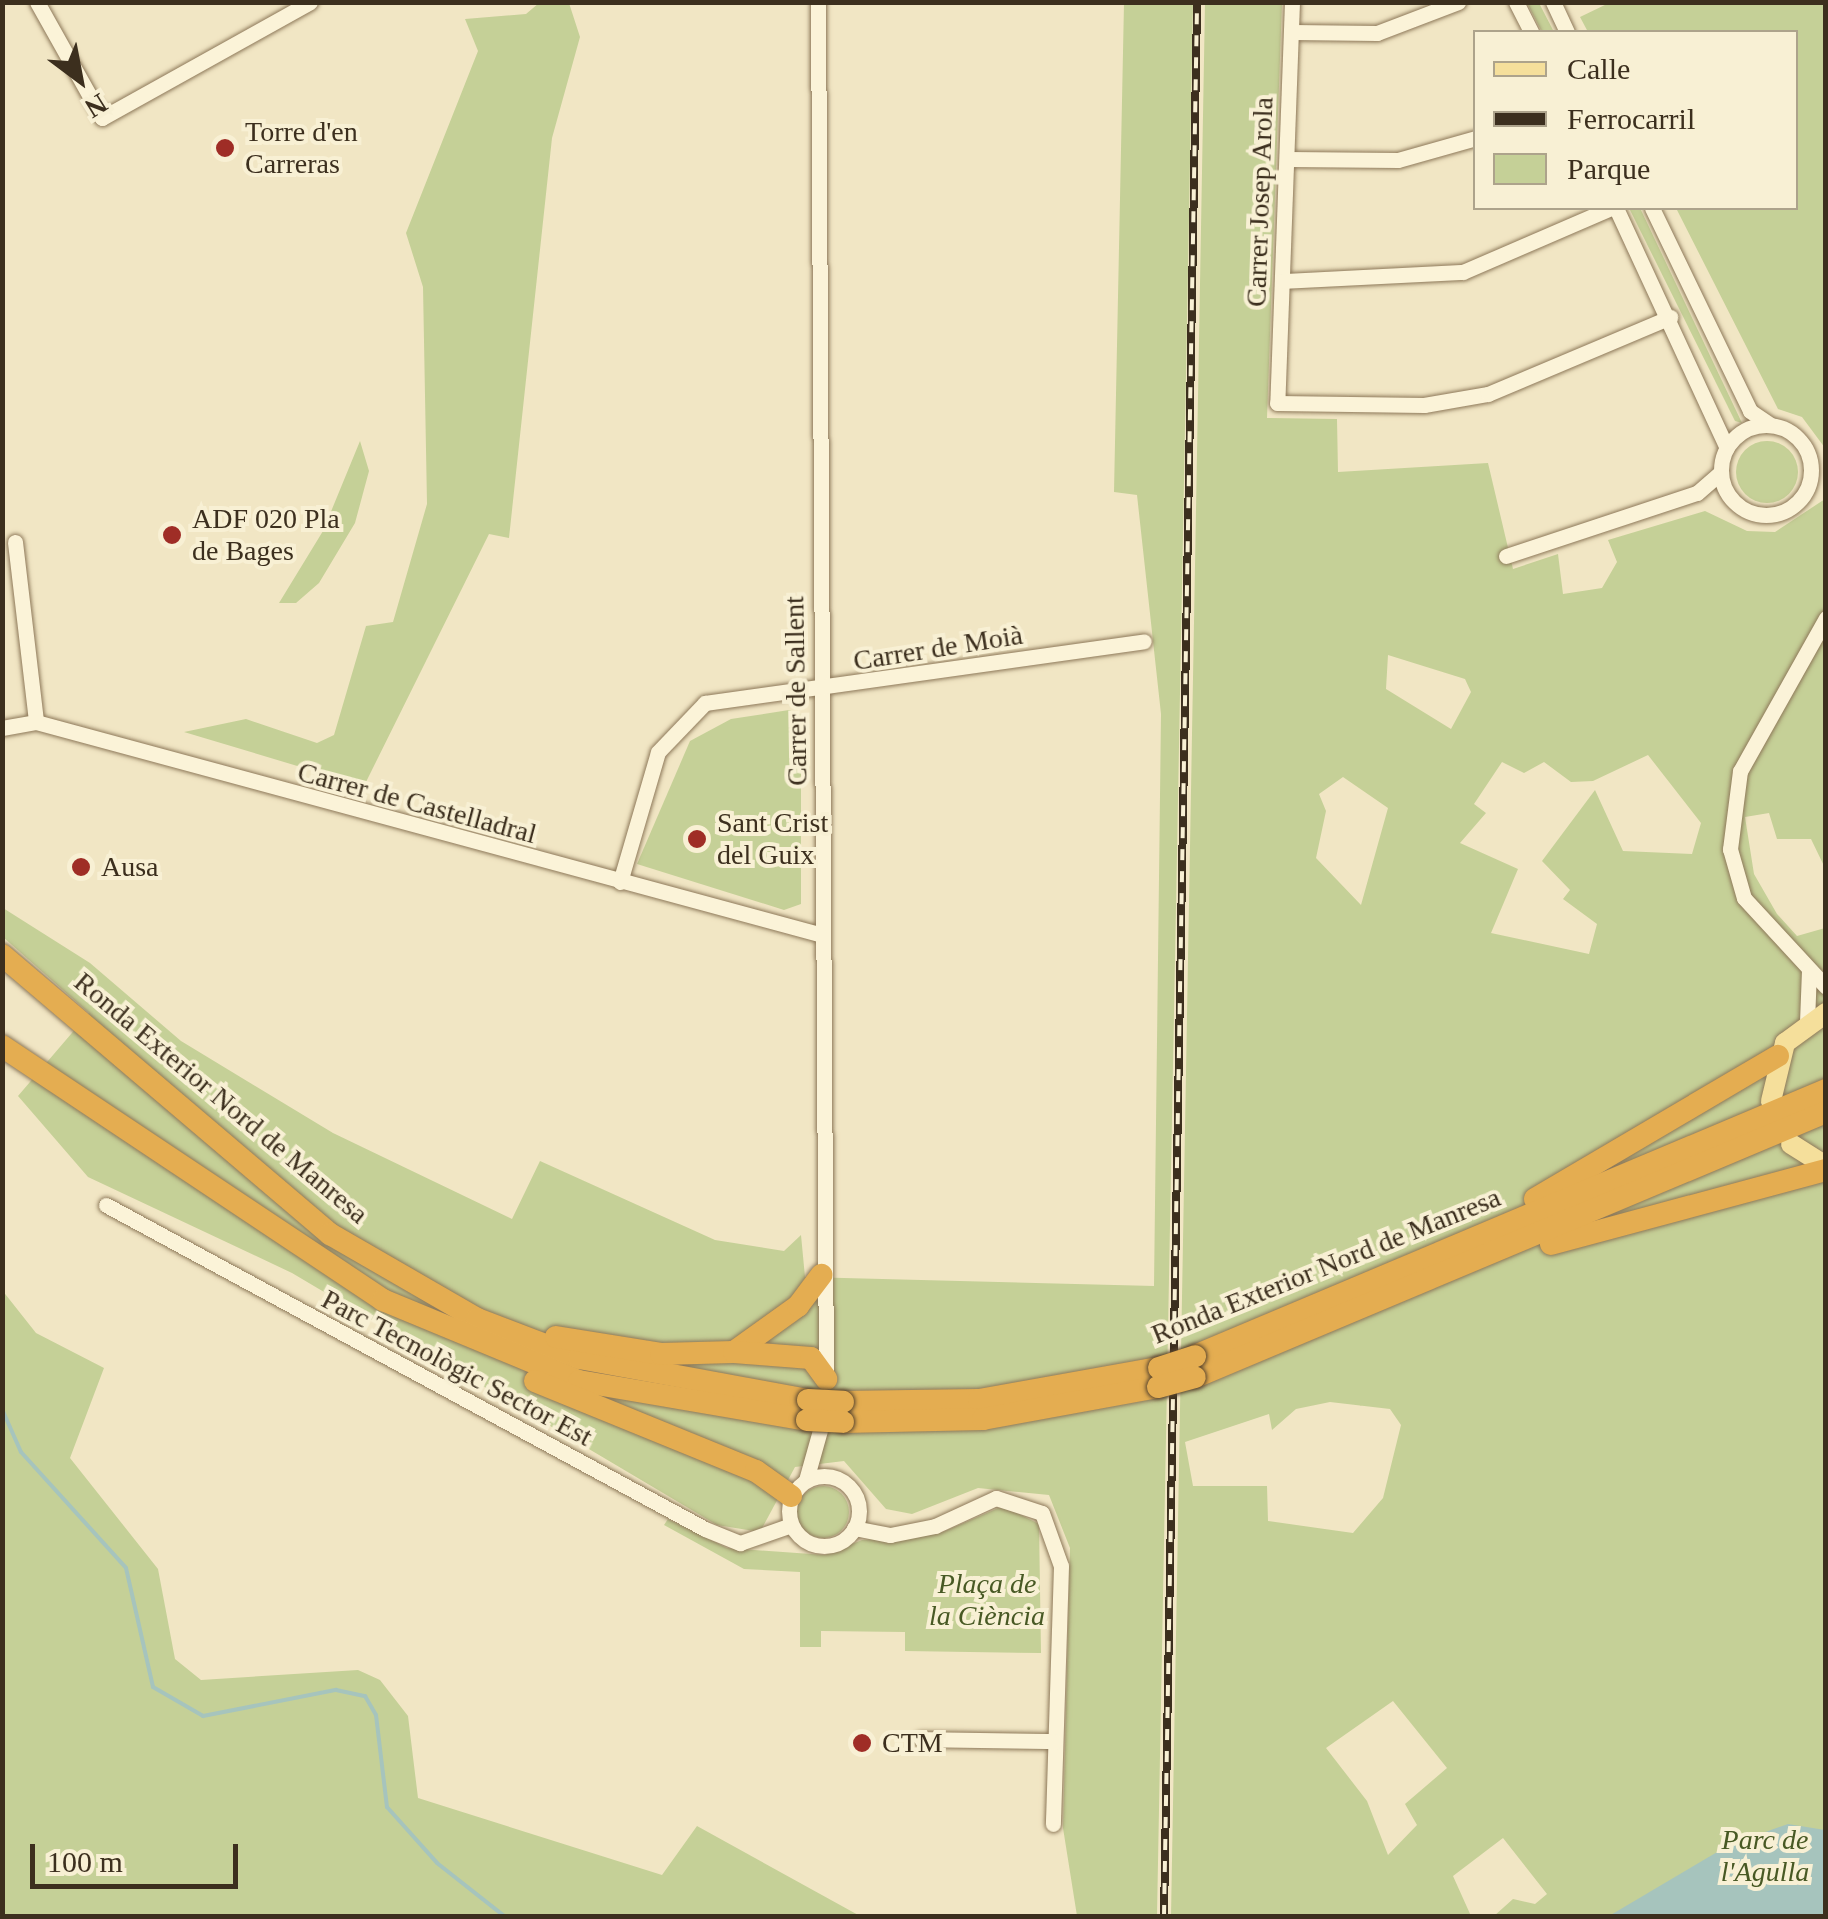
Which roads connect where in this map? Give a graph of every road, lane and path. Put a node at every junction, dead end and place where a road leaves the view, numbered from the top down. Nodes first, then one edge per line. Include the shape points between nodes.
1 (37, 2) edge
2 (310, 2) edge
3 (818, 2) edge
4 (1292, 2) edge
5 (1458, 2) edge
6 (1516, 2) edge
7 (1553, 2) edge
8 (1529, 30) edge
9 (1566, 30) edge
10 (1292, 32) junction
11 (1473, 139) edge
12 (1287, 160) junction
13 (1609, 210) edge
14 (1615, 210) edge
15 (1653, 210) edge
16 (1282, 281) junction
17 (1670, 317) junction
18 (1771, 425) junction
19 (1727, 448) junction
20 (1809, 458) junction
21 (1826, 466) edge
22 (1721, 472) junction
23 (1826, 482) edge
24 (1807, 488) junction
25 (1697, 492) junction
26 (1732, 498) junction
27 (15, 542) dead end
28 (1506, 556) dead end
29 (1826, 618) edge
30 (1144, 642) dead end
31 (822, 690) junction
32 (36, 722) junction
33 (2, 728) edge
34 (620, 882) junction
35 (820, 934) junction
36 (2, 955) edge
37 (1810, 970) junction
38 (1826, 987) edge
39 (1816, 1018) edge
40 (2, 1046) edge
41 (1778, 1056) junction
42 (2, 1060) edge
43 (1826, 1090) edge
44 (1771, 1101) dead end
45 (1826, 1112) edge
46 (123, 1126) junction
47 (1791, 1144) dead end
48 (1826, 1168) edge
49 (106, 1205) dead end
50 (1490, 1259) junction
51 (1426, 1260) junction
52 (821, 1275) junction
53 (383, 1300) junction
54 (477, 1319) junction
55 (734, 1352) junction
56 (1195, 1367) junction
57 (826, 1380) junction
58 (808, 1410) junction
59 (823, 1438) junction
60 (841, 1480) junction
61 (798, 1488) junction
62 (791, 1525) junction
63 (854, 1528) junction
64 (921, 1739) dead end
65 (1055, 1741) junction
66 (1054, 1824) dead end

1 - 2 street via 102,118
3 - 31 street, Carrer de Sallent
4 - 10 street, Carrer Josep Arola
5 - 10 street via 1376,34
6 - 8 street
7 - 9 street
10 - 12 street, Carrer Josep Arola
11 - 12 street via 1398,160
12 - 16 street, Carrer Josep Arola
13 - 16 street via 1464,272
14 - 17 street
15 - 18 street via 1750,411
16 - 17 street, Carrer Josep Arola via 1277,403 1424,405 1488,394
17 - 19 street
18 - 19 street via 1748,428
18 - 20 street via 1795,436
19 - 22 street
20 - 21 street
20 - 24 street
22 - 25 street
22 - 26 street
23 - 24 street
24 - 26 street via 1772,514
25 - 26 street
25 - 28 street
27 - 32 street
29 - 37 street via 1732,800 1730,848 1744,898
30 - 31 street, Carrer de Moià
31 - 34 street, Carrer de Moià via 732,694 686,718 658,752
31 - 35 street, Carrer de Sallent
32 - 33 street, Carrer de Castelladral
32 - 34 street, Carrer de Castelladral
34 - 35 street, Carrer de Castelladral
35 - 52 street, Carrer de Sallent
36 - 54 highway, Ronda Exterior Nord de Manresa via 330,1234
37 - 38 street
37 - 39 street
39 - 41 main road
40 - 46 highway, Ronda Exterior Nord de Manresa
41 - 44 main road
41 - 51 highway
42 - 46 highway
43 - 51 highway, Ronda Exterior Nord de Manresa
45 - 50 highway, Ronda Exterior Nord de Manresa
46 - 53 highway, Ronda Exterior Nord de Manresa
47 - 48 main road
48 - 50 highway
49 - 62 street, Parc Tecnològic Sector Est via 705,1528 740,1542
50 - 56 highway, Ronda Exterior Nord de Manresa
51 - 56 highway, Ronda Exterior Nord de Manresa
52 - 55 highway via 798,1306
52 - 57 street, Carrer de Sallent
53 - 58 highway, Ronda Exterior Nord de Manresa via 579,1381
53 - 61 highway via 440,1342
54 - 55 highway via 660,1354
54 - 58 highway, Ronda Exterior Nord de Manresa via 578,1358
55 - 57 highway via 810,1358
56 - 58 highway, Ronda Exterior Nord de Manresa, bridge via 983,1419
57 - 59 street, Carrer de Sallent
59 - 60 street, Carrer de Sallent
59 - 61 street, Carrer de Sallent
60 - 61 street
60 - 63 street via 858,1504
61 - 62 street
62 - 63 street via 825,1546
63 - 65 street via 890,1535 935,1526 996,1498 1042,1513 1061,1566
64 - 65 street
65 - 66 street

